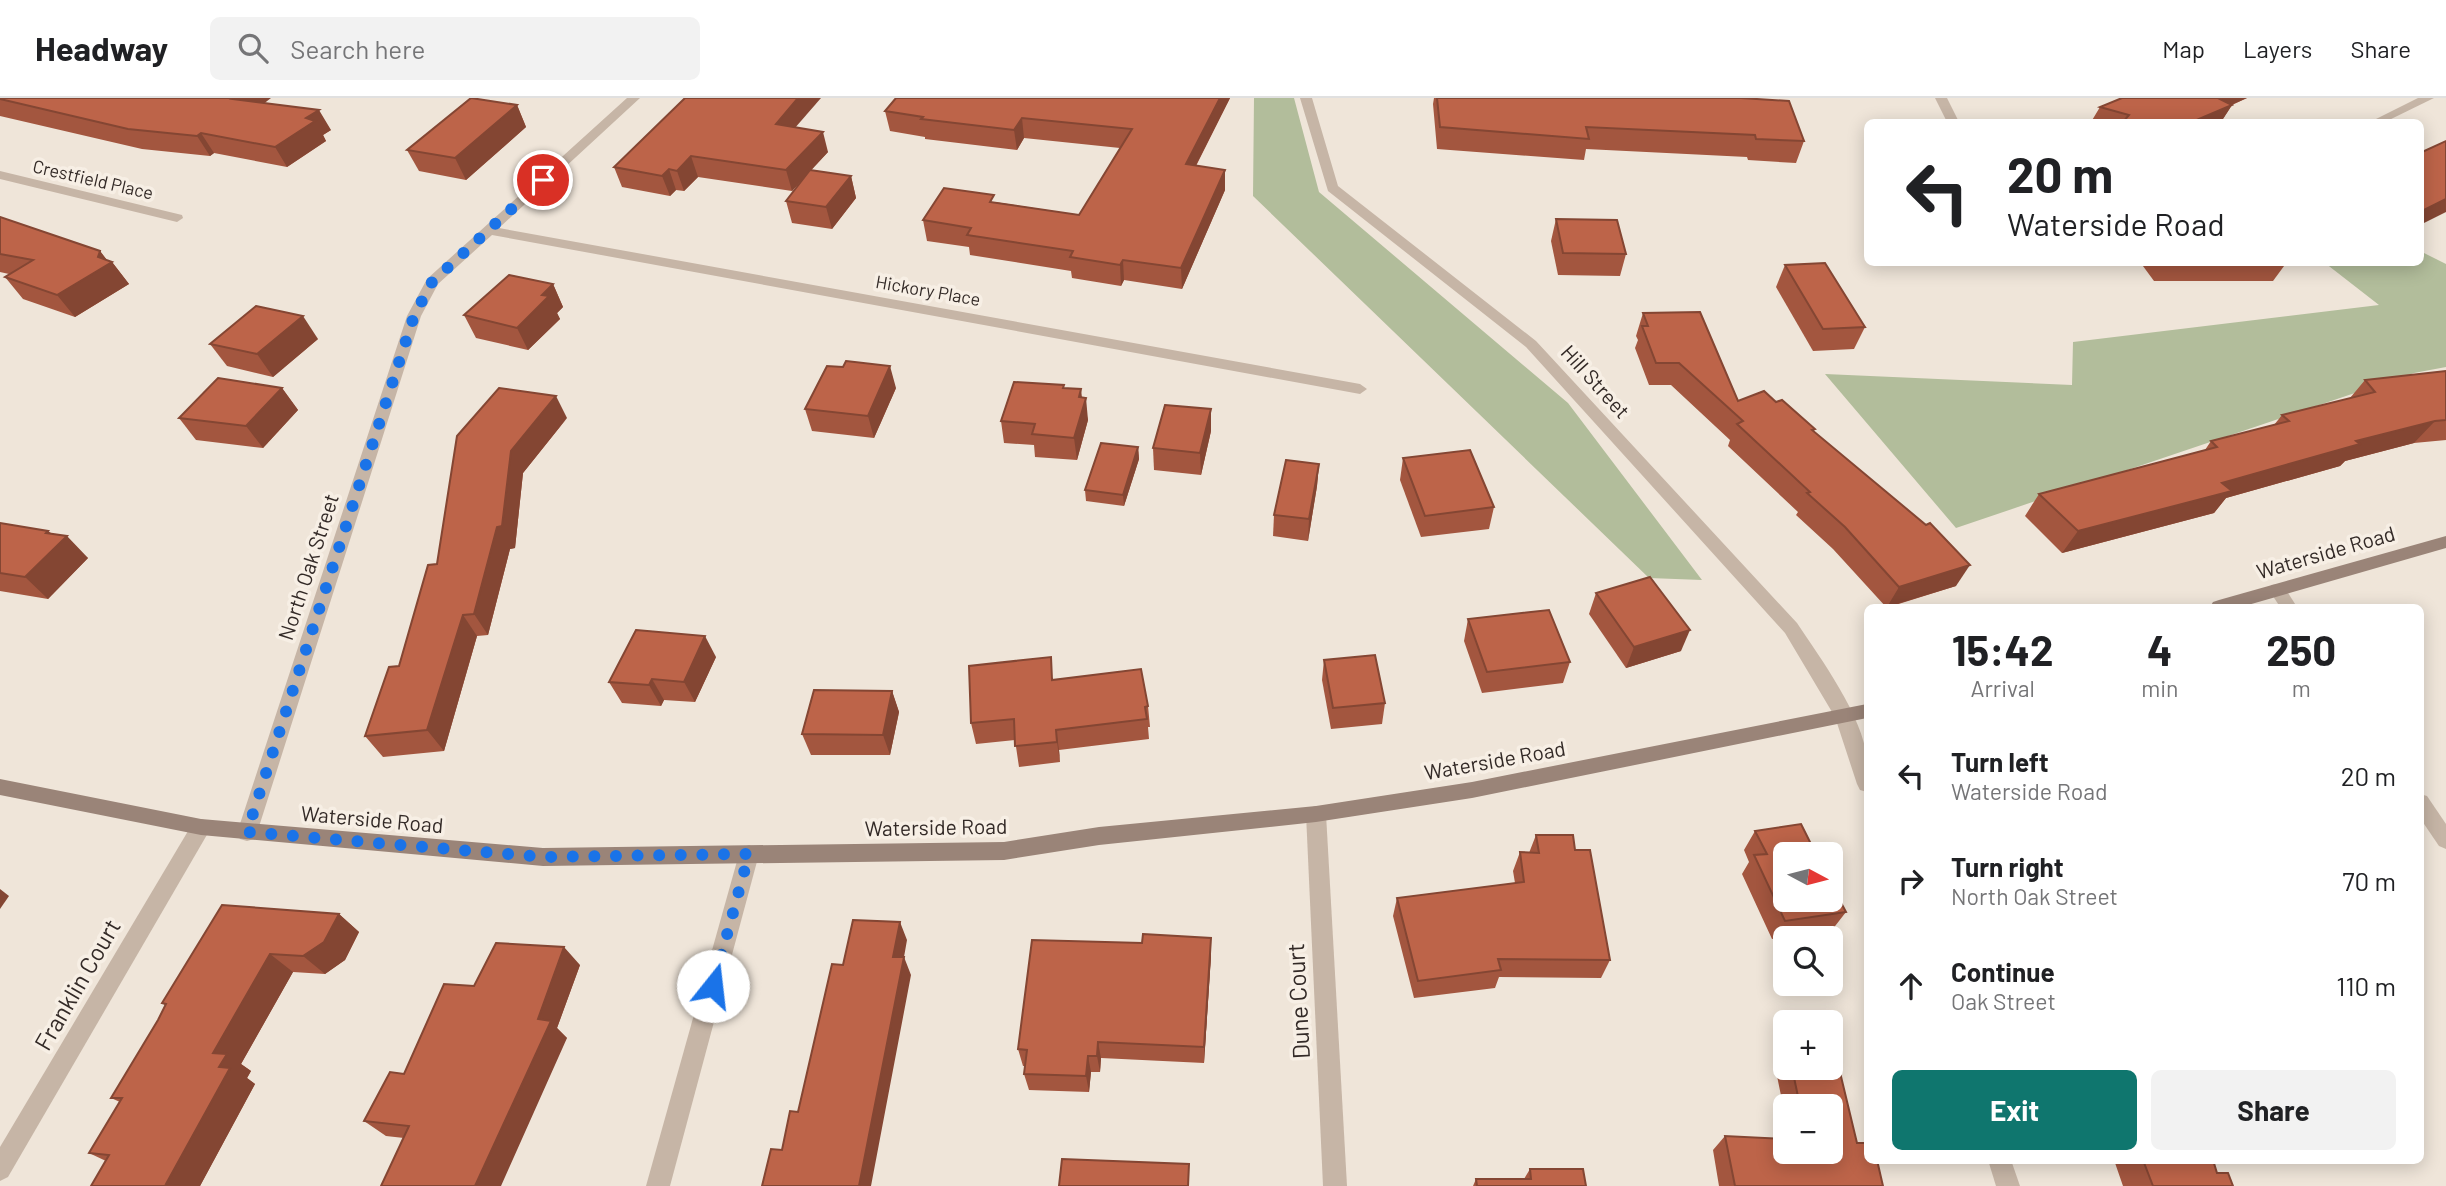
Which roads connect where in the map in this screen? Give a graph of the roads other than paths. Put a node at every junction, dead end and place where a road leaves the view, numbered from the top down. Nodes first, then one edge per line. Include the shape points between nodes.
1 (634, 98) edge
2 (1306, 98) edge
3 (1941, 98) edge
4 (2428, 98) edge
5 (1952, 119) edge
6 (2382, 119) edge
7 (0, 175) edge
8 (177, 218) dead end
9 (488, 230) junction
10 (1360, 389) dead end
11 (2446, 542) edge
12 (2277, 590) junction
13 (2229, 604) edge
14 (2287, 604) edge
15 (1864, 712) edge
16 (1844, 716) junction
17 (1864, 775) edge
18 (0, 787) edge
19 (2424, 808) edge
20 (1316, 814) junction
21 (201, 827) junction
22 (247, 832) junction
23 (2446, 840) edge
24 (749, 854) junction
25 (2000, 1164) edge
26 (0, 1169) edge
27 (657, 1186) edge
28 (1335, 1186) edge
29 (2008, 1186) edge

1 - 9 street, North Oak Street
2 - 16 street, Hill Street via 1332,188 1531,344 1791,628
3 - 5 street
4 - 6 street
7 - 8 street, Crestfield Place
9 - 10 street, Hickory Place
9 - 22 street, North Oak Street via 432,282 414,316
11 - 12 main road, Waterside Road
12 - 13 main road, Waterside Road
12 - 14 street
15 - 16 main road, Waterside Road
16 - 17 street, Hill Street
16 - 20 main road, Waterside Road via 1472,790
18 - 21 main road, Waterside Road
19 - 23 street
20 - 24 main road, Waterside Road via 1099,836 1004,851
20 - 28 street, Dune Court
21 - 22 main road, Waterside Road
21 - 26 street, Franklin Court
22 - 24 main road, Waterside Road via 543,857
24 - 27 street
25 - 29 street

